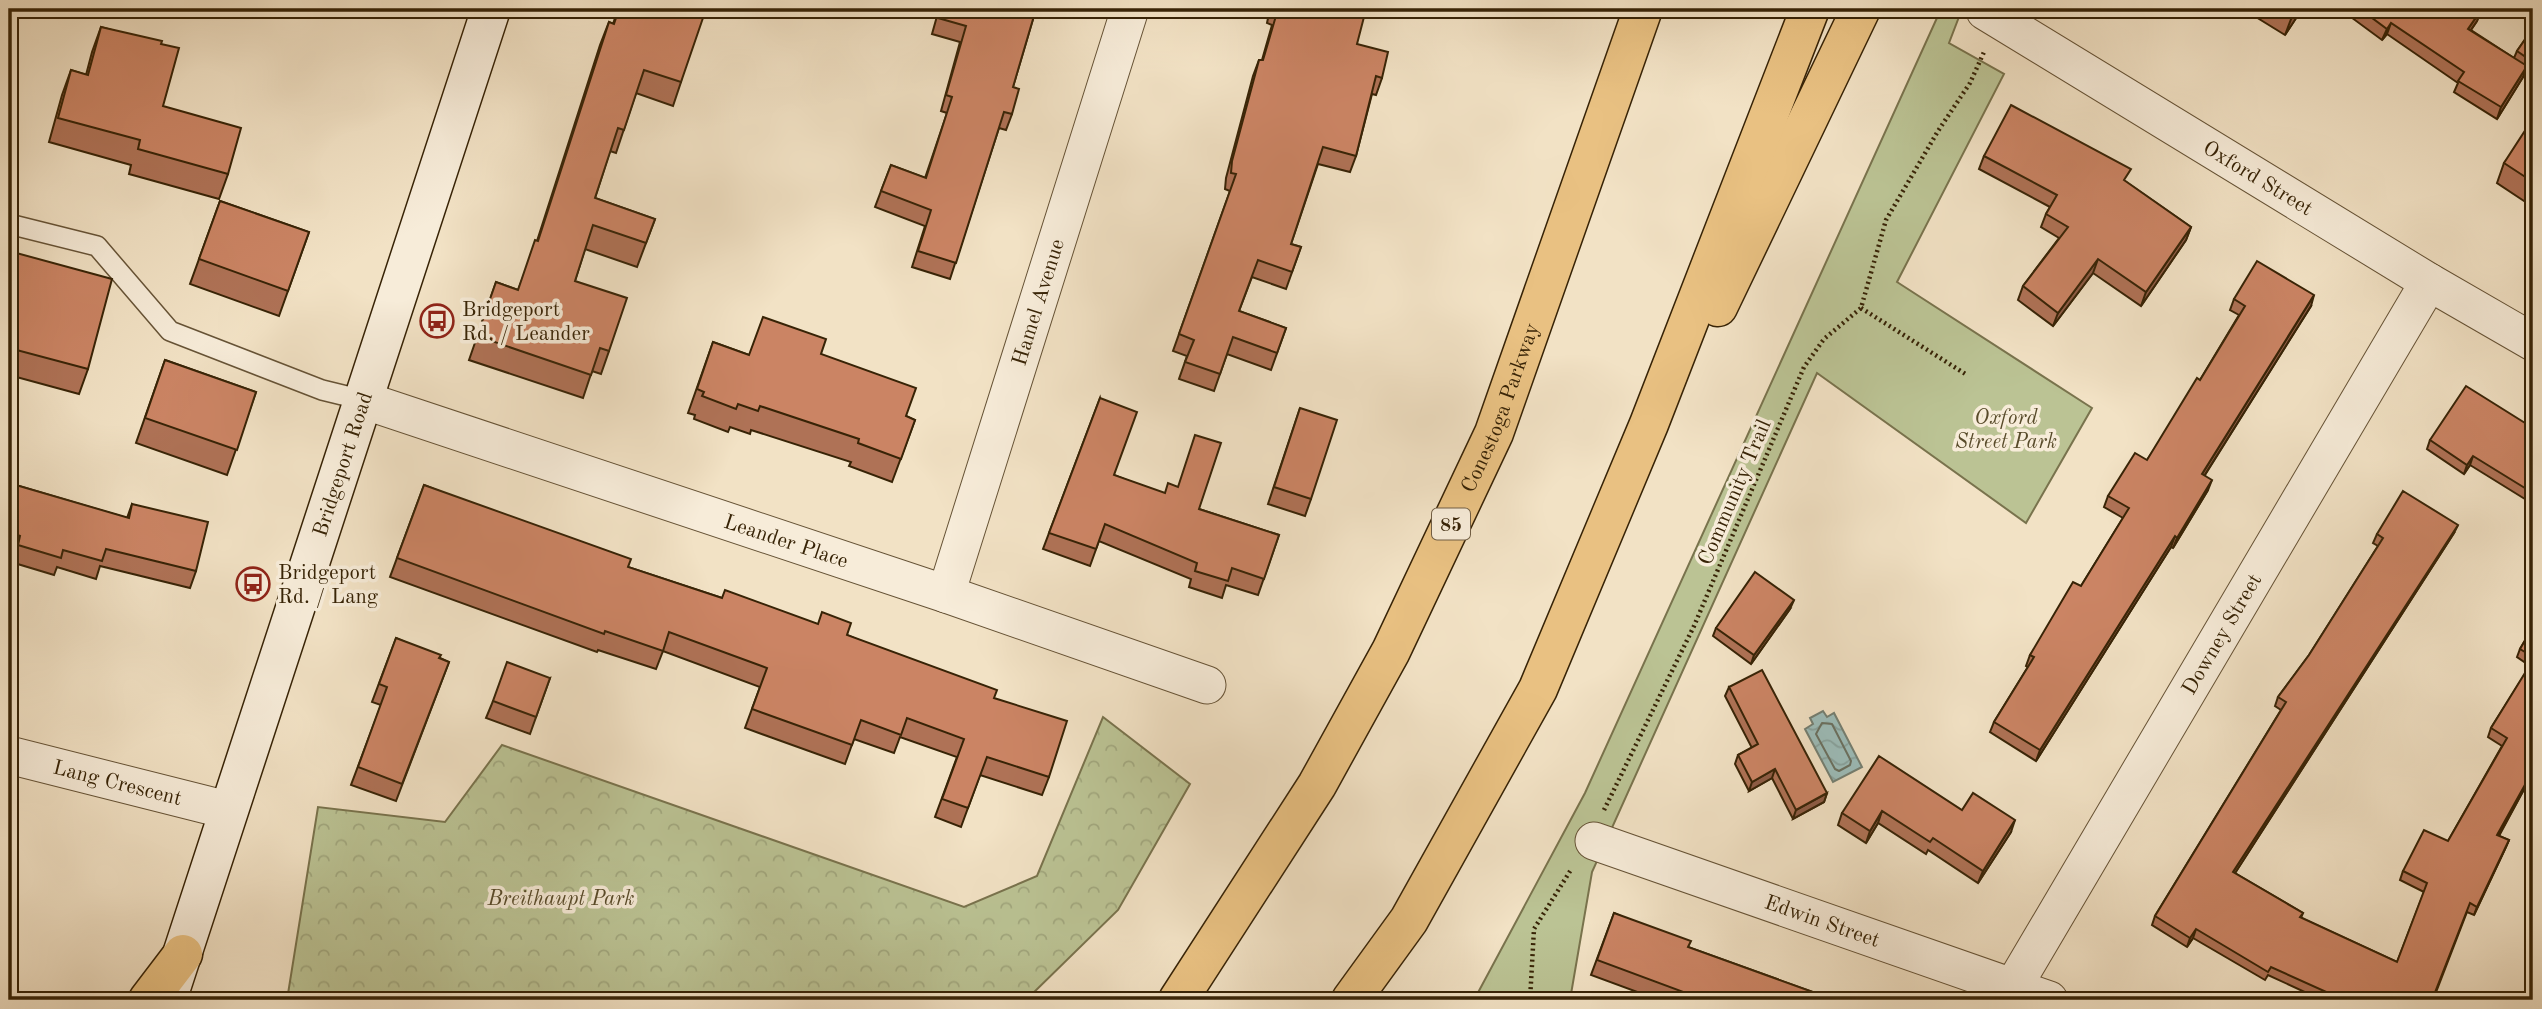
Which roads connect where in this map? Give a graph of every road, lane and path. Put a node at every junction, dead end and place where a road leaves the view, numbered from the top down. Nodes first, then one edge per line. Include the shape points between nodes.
1 (491, 9) edge
2 (1130, 9) edge
3 (1643, 9) edge
4 (1810, 9) edge
5 (1861, 9) edge
6 (1985, 11) joint
7 (9, 224) edge
8 (2429, 282) junction
9 (1861, 308) junction
10 (2533, 342) edge
11 (1968, 375) dead end
12 (363, 400) junction
13 (1649, 424) junction
14 (946, 594) junction
15 (1208, 685) dead end
16 (9, 755) edge
17 (227, 810) junction
18 (1594, 841) junction
19 (183, 954) junction
20 (2012, 987) junction
21 (148, 1000) edge
22 (167, 1000) edge
23 (1178, 1000) edge
24 (1351, 1000) edge
25 (1530, 1000) edge
26 (2049, 1000) edge

1 - 12 main road, Bridgeport Road
2 - 14 street, Hamel Avenue
3 - 23 highway, Conestoga Parkway / 85 via 1494,433 1391,651 1317,785
4 - 13 highway
5 - 13 highway via 1730,286
6 - 8 street, Oxford Street
6 - 9 path via 1984,51 1970,83 1886,220
7 - 12 lane via 97,246 170,331 322,390
8 - 10 street, Oxford Street
8 - 20 street, Downey Street
9 - 11 path
9 - 18 path, Community Trail via 1824,340 1804,366 1694,626 1609,795
12 - 14 street, Leander Place
12 - 17 main road, Bridgeport Road
13 - 24 highway via 1538,690 1409,920
14 - 15 street, Leander Place
16 - 17 street, Lang Crescent
17 - 19 main road, Bridgeport Road
18 - 20 street, Edwin Street
18 - 25 path, Community Trail via 1563,878 1534,929
19 - 21 highway
19 - 22 main road, Bridgeport Road
20 - 26 street, Edwin Street

